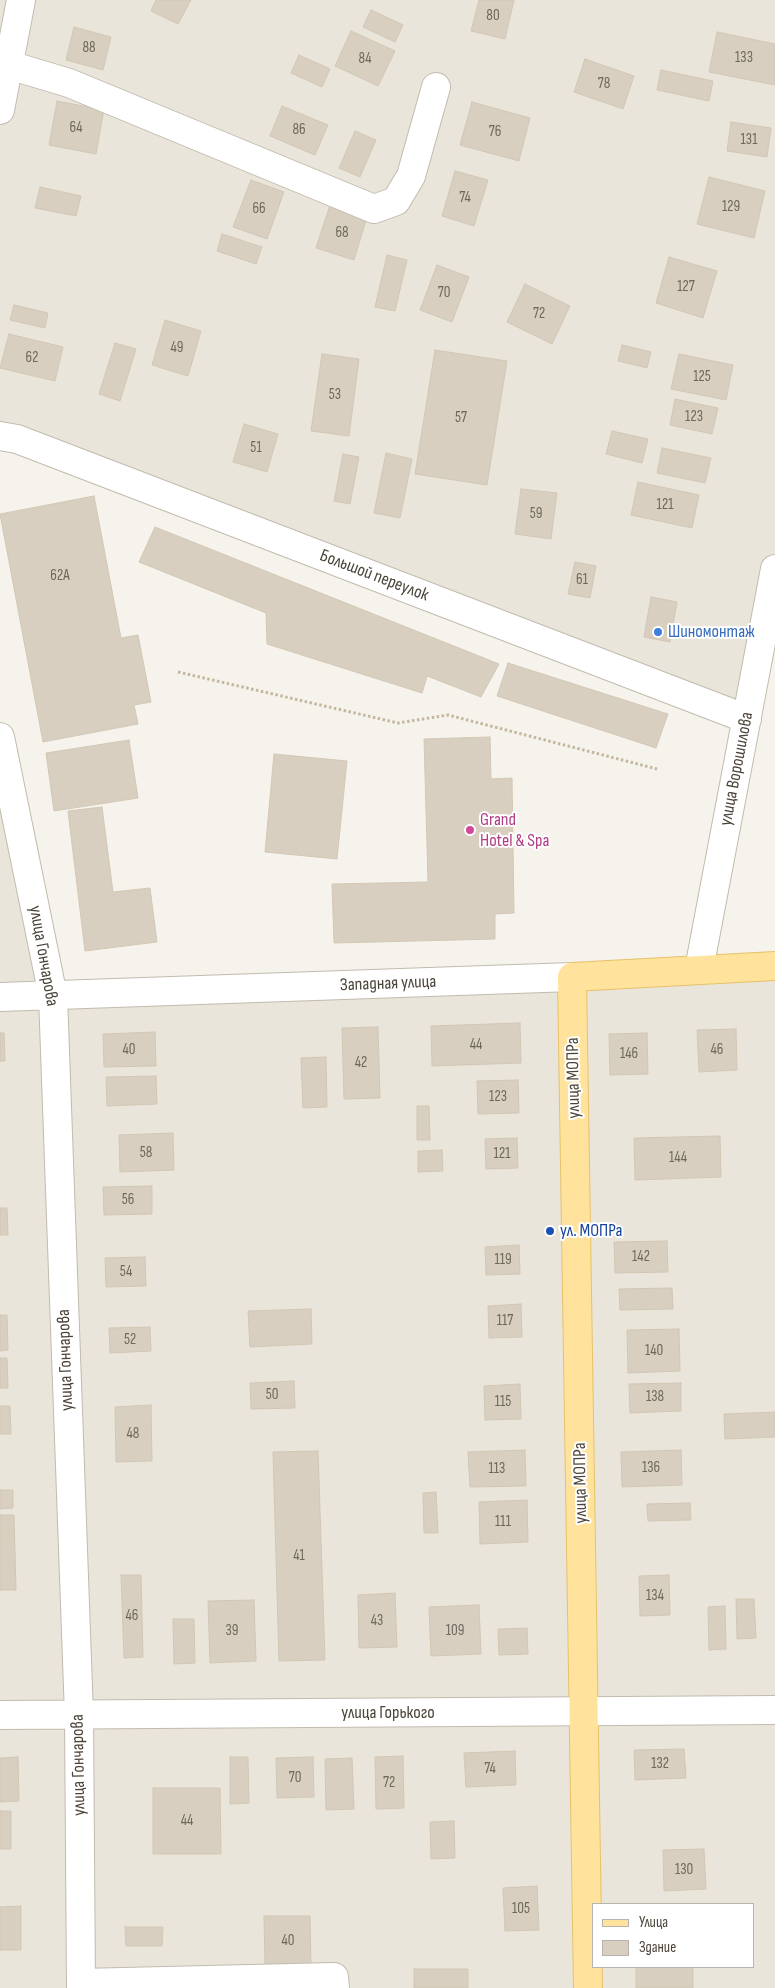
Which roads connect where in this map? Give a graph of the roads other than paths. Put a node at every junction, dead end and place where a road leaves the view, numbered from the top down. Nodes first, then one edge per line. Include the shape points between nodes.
1 (20, 0) edge
2 (9, 65) junction
3 (436, 87) dead end
4 (0, 110) edge
5 (0, 436) edge
6 (775, 569) edge
7 (747, 719) junction
8 (0, 737) edge
9 (775, 966) edge
10 (699, 969) junction
11 (572, 977) junction
12 (53, 996) junction
13 (0, 997) edge
14 (775, 1710) edge
15 (585, 1712) junction
16 (0, 1715) edge
17 (79, 1715) junction
18 (81, 1986) edge
19 (335, 1988) edge
20 (588, 1988) edge

1 - 2 street
2 - 3 street via 70,83 374,209 396,201 411,176
2 - 4 street
5 - 7 street, Большой переулок via 17,439
6 - 7 street, улица Ворошилова
7 - 10 street, улица Ворошилова
8 - 12 street, улица Гончарова
9 - 10 main road, Западная улица
10 - 11 main road, Западная улица
11 - 12 street, Западная улица
11 - 15 main road, улица МОПРа
12 - 13 street, Западная улица
12 - 17 street, улица Гончарова
14 - 15 street, улица Горького
15 - 17 street, улица Горького
15 - 20 main road, улица МОПРа
16 - 17 street, улица Горького
17 - 18 street, улица Гончарова
18 - 19 street via 334,1977

